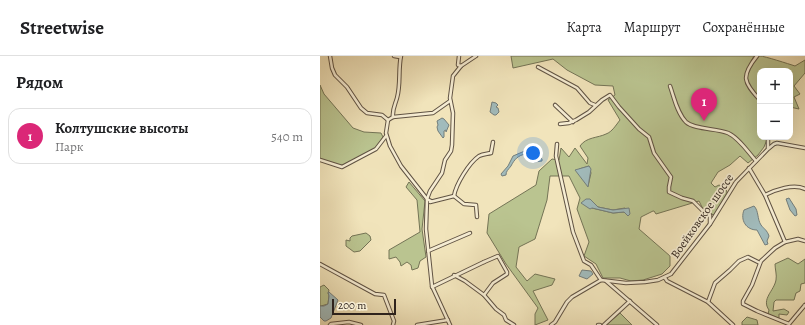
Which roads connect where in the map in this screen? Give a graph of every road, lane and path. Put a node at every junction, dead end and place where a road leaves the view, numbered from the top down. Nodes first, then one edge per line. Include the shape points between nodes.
1 (330, 56) edge
2 (394, 56) edge
3 (459, 56) edge
4 (476, 56) edge
5 (757, 56) edge
6 (400, 57) edge
7 (461, 66) junction
8 (538, 67) dead end
9 (670, 86) dead end
10 (757, 97) edge
11 (450, 101) junction
12 (596, 104) junction
13 (555, 105) dead end
14 (393, 117) junction
15 (388, 120) junction
16 (573, 122) junction
17 (560, 124) dead end
18 (387, 136) junction
19 (768, 140) edge
20 (493, 142) dead end
21 (557, 144) dead end
22 (805, 148) edge
23 (768, 149) junction
24 (320, 160) edge
25 (756, 161) junction
26 (749, 168) junction
27 (805, 189) edge
28 (765, 195) junction
29 (454, 196) junction
30 (427, 199) junction
31 (430, 202) junction
32 (427, 205) junction
33 (477, 217) dead end
34 (710, 224) junction
35 (470, 233) dead end
36 (805, 241) edge
37 (785, 242) junction
38 (428, 252) junction
39 (760, 263) junction
40 (320, 264) edge
41 (454, 275) junction
42 (664, 278) junction
43 (601, 280) junction
44 (606, 280) junction
45 (432, 287) junction
46 (484, 295) junction
47 (630, 301) junction
48 (708, 302) junction
49 (805, 305) edge
50 (448, 320) junction
51 (330, 325) edge
52 (361, 325) edge
53 (393, 325) edge
54 (416, 325) edge
55 (450, 325) edge
56 (514, 325) edge
57 (551, 325) edge
58 (604, 325) edge
59 (657, 325) edge
60 (733, 325) edge
61 (789, 325) edge

1 - 15 street via 332,68 361,108 367,113 382,115
2 - 6 street
3 - 7 street via 458,65
4 - 7 street
5 - 10 street via 746,72 748,87
6 - 14 street via 399,92
7 - 11 street via 453,76
8 - 12 street via 577,88 590,104
9 - 25 street via 687,123 728,133
11 - 14 street via 433,113
11 - 30 street via 453,113 451,151
12 - 16 street
12 - 34 street via 610,95 649,137 656,157 672,177 669,192 697,204 710,215
13 - 16 street
14 - 15 street
15 - 18 street
16 - 17 street
18 - 24 street via 376,149 342,167
18 - 30 street via 401,166
19 - 23 street
20 - 29 street via 491,153 477,158 461,176
21 - 43 street via 556,156 573,232 584,261 591,265
22 - 23 street via 774,144
23 - 25 street, Воейковское шоссе
25 - 26 street, Воейковское шоссе
26 - 28 street
26 - 34 street, Воейковское шоссе via 736,182
27 - 28 street via 781,189
28 - 37 street
29 - 31 street
29 - 33 street via 464,204 476,205
30 - 31 street
30 - 32 street
31 - 32 street
32 - 38 street
34 - 42 street, Воейковское шоссе via 671,274
35 - 38 street
36 - 37 street via 798,239
37 - 39 street
38 - 45 street
39 - 48 street via 748,257 739,261 715,283
39 - 61 street via 743,304
40 - 53 street via 375,294 384,295 394,321
41 - 45 street
41 - 46 street
41 - 46 street via 498,256 507,274 493,283
42 - 44 street via 636,283
42 - 48 street
43 - 44 street
43 - 57 street via 572,297
44 - 47 street
45 - 50 street
46 - 56 street via 506,320
47 - 58 street
47 - 59 street
48 - 60 street
49 - 61 street
50 - 54 street
50 - 55 street
51 - 52 street via 350,322

